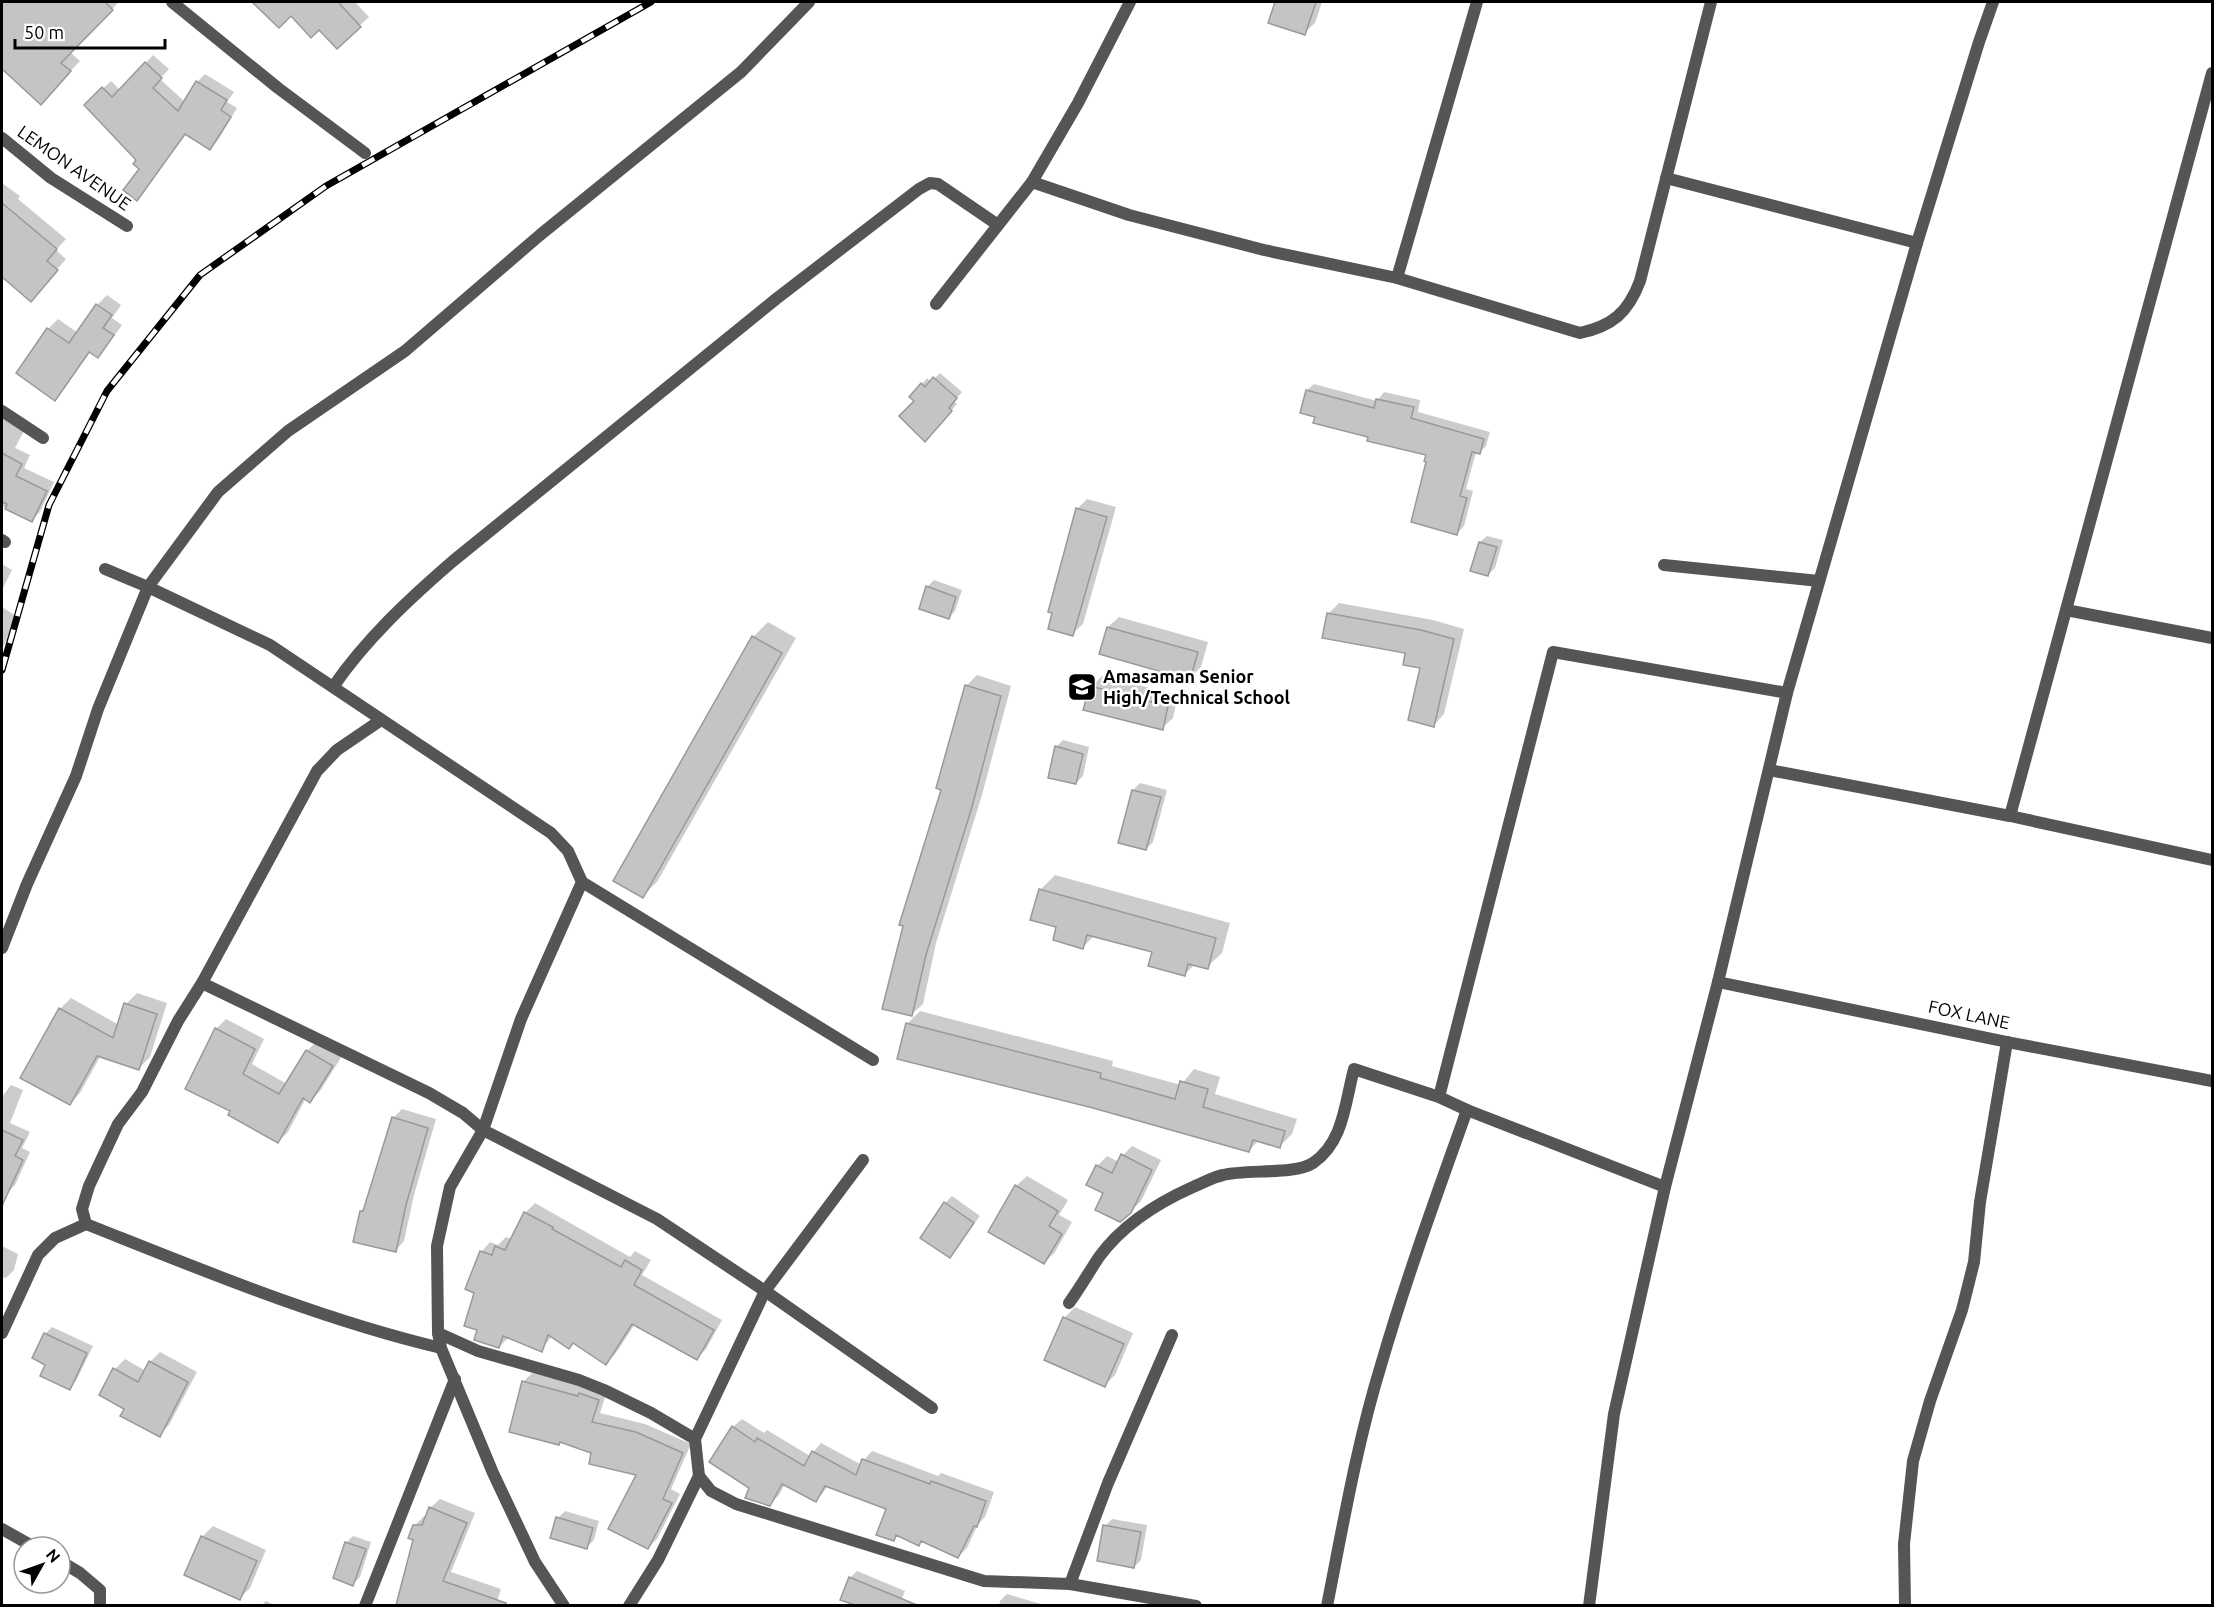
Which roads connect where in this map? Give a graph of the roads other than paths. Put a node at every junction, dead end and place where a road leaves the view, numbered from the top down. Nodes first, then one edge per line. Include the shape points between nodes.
1 (172, 2) edge
2 (809, 2) edge
3 (1131, 2) edge
4 (1477, 2) edge
5 (1711, 2) edge
6 (1993, 2) edge
7 (2212, 73) edge
8 (2, 138) edge
9 (365, 153) dead end
10 (1666, 178) junction
11 (1032, 182) junction
12 (998, 225) junction
13 (127, 226) dead end
14 (1917, 243) junction
15 (1397, 278) junction
16 (936, 304) dead end
17 (2, 411) edge
18 (43, 438) dead end
19 (1664, 565) dead end
20 (105, 569) dead end
21 (1819, 581) junction
22 (148, 587) junction
23 (2066, 610) junction
24 (2212, 638) edge
25 (333, 687) junction
26 (1787, 693) junction
27 (381, 720) junction
28 (1769, 770) junction
29 (2010, 816) junction
30 (2212, 860) edge
31 (582, 882) junction
32 (2, 948) edge
33 (1718, 982) junction
34 (202, 983) junction
35 (2007, 1042) junction
36 (873, 1060) dead end
37 (2212, 1081) edge
38 (1439, 1097) junction
39 (1467, 1110) junction
40 (483, 1130) junction
41 (863, 1160) dead end
42 (1665, 1187) junction
43 (86, 1224) junction
44 (765, 1291) junction
45 (1069, 1303) dead end
46 (2, 1333) edge
47 (438, 1334) junction
48 (1172, 1335) dead end
49 (441, 1348) junction
50 (455, 1379) junction
51 (932, 1408) dead end
52 (696, 1438) junction
53 (699, 1476) junction
54 (72, 1569) edge
55 (1070, 1584) junction
56 (100, 1605) edge
57 (364, 1605) edge
58 (564, 1605) edge
59 (629, 1605) edge
60 (1196, 1605) edge
61 (1327, 1605) edge
62 (1589, 1605) edge
63 (1905, 1605) edge

1 - 9 street
2 - 22 street via 741,72 540,234 405,351 288,431 218,492
3 - 11 street
4 - 15 street
5 - 10 street
6 - 14 street
7 - 23 street
8 - 13 street, LEMON AVENUE via 51,178
10 - 14 street
10 - 15 street via 1634,297 1611,322 1596,329 1580,333
11 - 12 street
11 - 15 street via 1129,215 1264,250
12 - 16 street
12 - 25 street via 938,184 930,183 919,189 776,299 445,567 353,658
14 - 21 street
17 - 18 street
19 - 21 street
20 - 22 street
21 - 26 street
22 - 25 street via 270,645
22 - 32 street via 76,776
23 - 24 street
23 - 29 street
25 - 27 street
26 - 28 street
26 - 38 street via 1553,652
27 - 31 street via 551,833 568,851
27 - 34 street via 337,750 316,771
28 - 29 street
28 - 33 street
29 - 30 street
31 - 36 street
31 - 40 street via 521,1019
33 - 35 street, FOX LANE
33 - 42 street
34 - 40 street via 429,1093
34 - 43 street via 142,1092 118,1124 85,1197 82,1209
35 - 37 street, FOX LANE
35 - 63 street via 1974,1262 1913,1461 1904,1544
38 - 39 street
38 - 45 street via 1354,1069 1336,1136 1312,1164 1223,1175 1165,1199 1129,1225 1101,1255
39 - 42 street
39 - 61 street via 1380,1367 1349,1492
40 - 44 street via 657,1220
40 - 47 street via 450,1187 437,1246
41 - 44 street
42 - 62 street via 1614,1414
43 - 46 street via 55,1238 38,1255
43 - 49 street via 244,1287 405,1340
44 - 51 street
44 - 52 street
47 - 49 street
47 - 52 street via 478,1351 596,1387
48 - 55 street via 1108,1483
49 - 50 street
50 - 57 street
50 - 58 street via 535,1562
52 - 53 street
53 - 55 street via 711,1491 736,1504 984,1581
53 - 59 street via 658,1560
54 - 56 street via 100,1590
55 - 60 street

